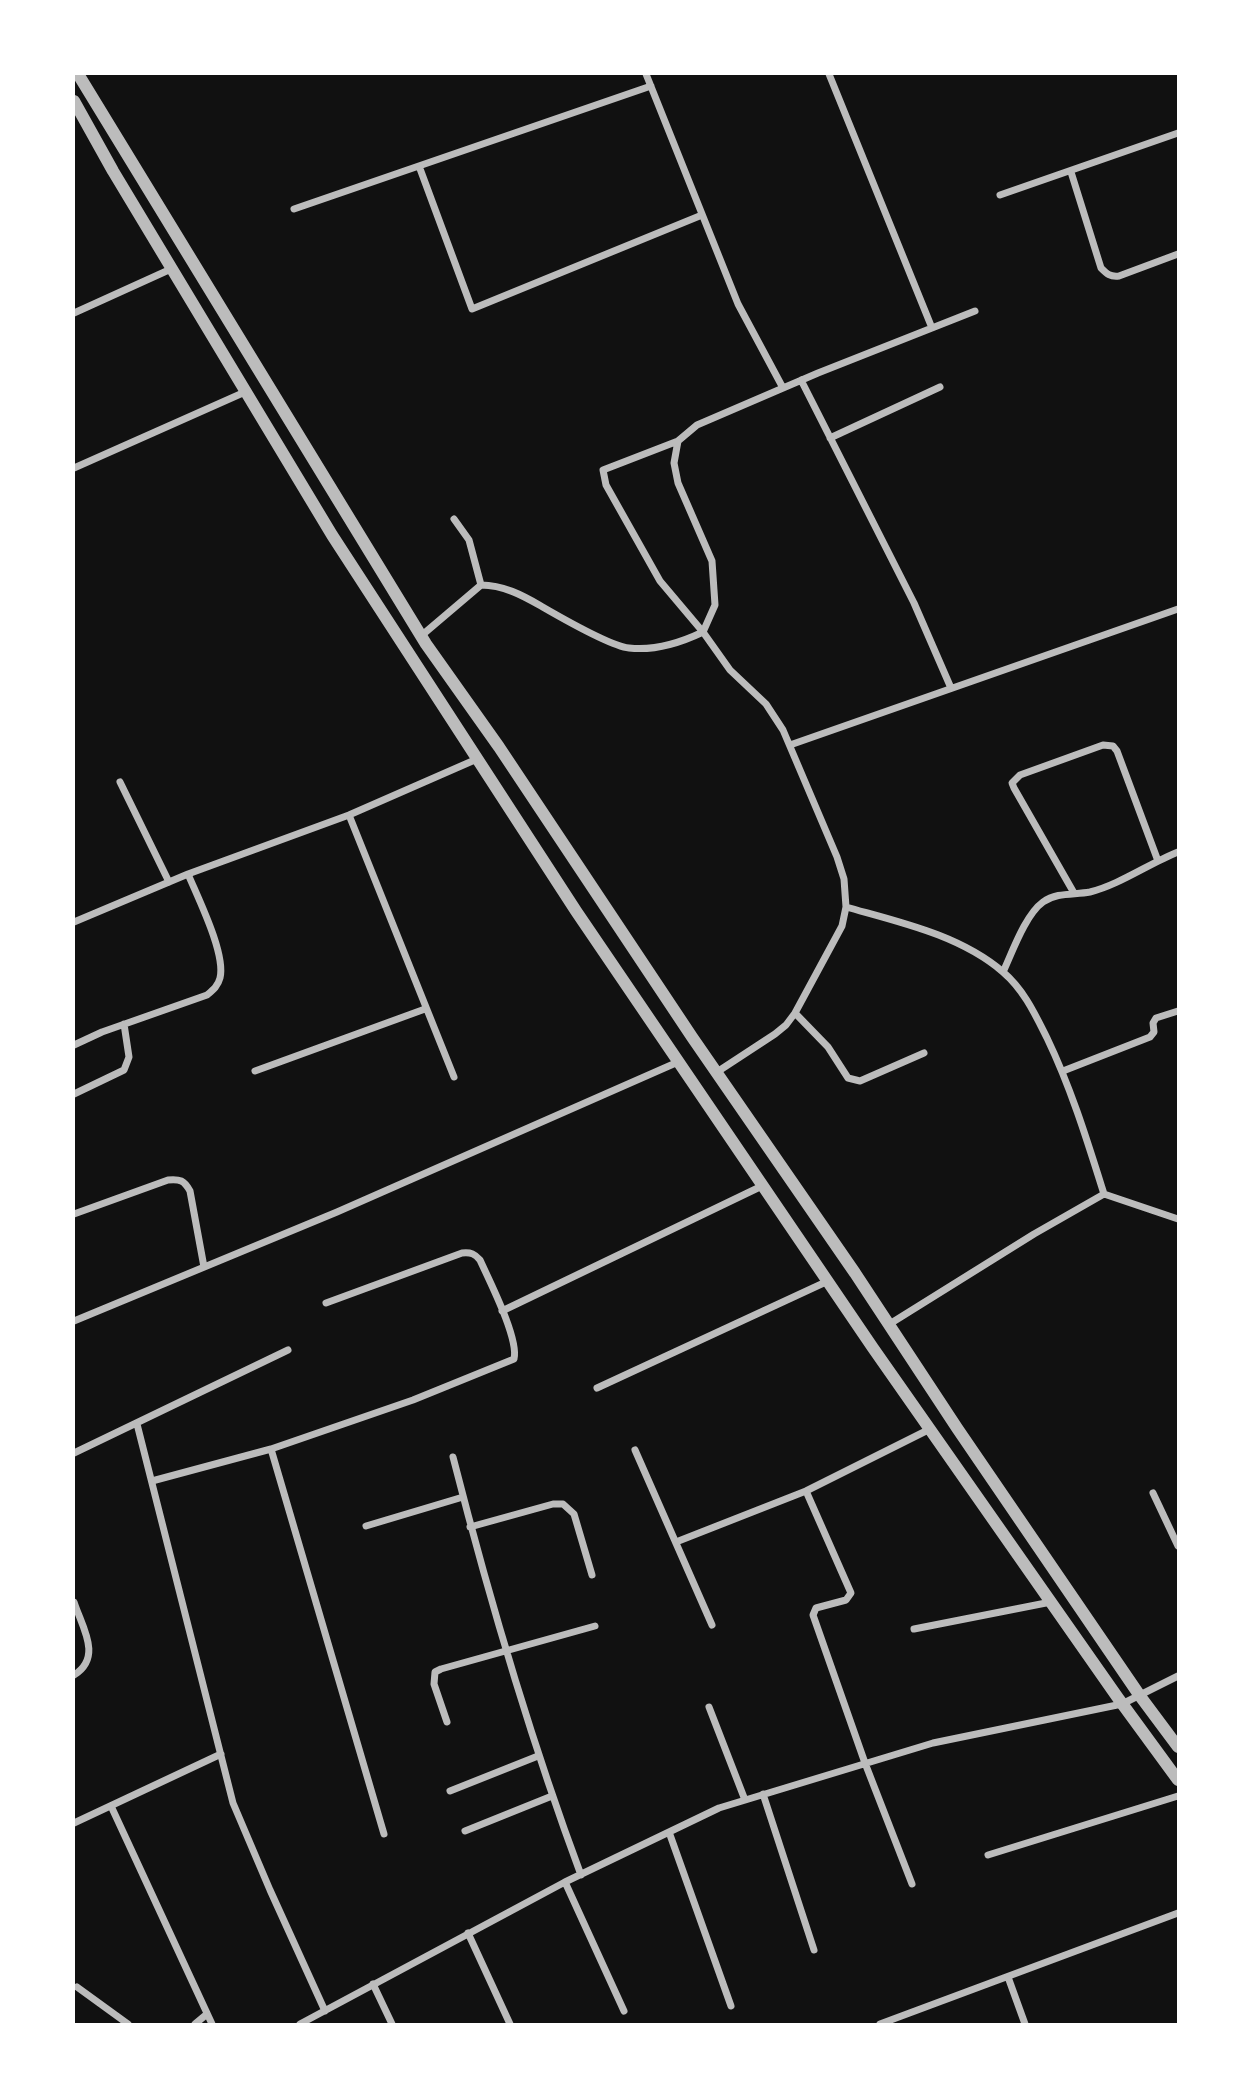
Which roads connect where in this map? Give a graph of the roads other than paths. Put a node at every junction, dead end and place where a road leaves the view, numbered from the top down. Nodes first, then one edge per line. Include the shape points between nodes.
1 (78, 74) edge
2 (646, 74) edge
3 (829, 74) edge
4 (651, 86) junction
5 (74, 101) edge
6 (1178, 134) edge
7 (419, 166) junction
8 (1071, 172) junction
9 (1000, 195) dead end
10 (294, 209) dead end
11 (702, 215) junction
12 (1178, 254) edge
13 (171, 269) junction
14 (975, 311) dead end
15 (74, 313) edge
16 (932, 328) junction
17 (801, 380) junction
18 (940, 387) dead end
19 (783, 388) junction
20 (245, 392) junction
21 (830, 438) junction
22 (678, 441) junction
23 (74, 468) edge
24 (454, 519) dead end
25 (481, 585) junction
26 (1178, 609) edge
27 (703, 632) junction
28 (421, 636) junction
29 (951, 688) junction
30 (790, 745) junction
31 (477, 759) junction
32 (120, 782) dead end
33 (349, 815) junction
34 (1178, 852) edge
35 (1158, 861) junction
36 (188, 874) junction
37 (169, 882) junction
38 (1074, 894) junction
39 (846, 907) junction
40 (74, 922) edge
41 (1003, 972) junction
42 (425, 1009) junction
43 (1178, 1011) edge
44 (795, 1013) junction
45 (124, 1024) junction
46 (74, 1045) edge
47 (924, 1053) dead end
48 (678, 1062) junction
49 (255, 1071) dead end
50 (1063, 1071) junction
51 (717, 1072) junction
52 (454, 1077) dead end
53 (74, 1094) edge
54 (762, 1186) junction
55 (1104, 1194) junction
56 (74, 1214) edge
57 (1178, 1219) edge
58 (204, 1267) junction
59 (828, 1281) junction
60 (326, 1304) dead end
61 (502, 1311) junction
62 (74, 1321) edge
63 (887, 1326) junction
64 (288, 1350) dead end
65 (597, 1388) dead end
66 (137, 1424) junction
67 (930, 1428) junction
68 (271, 1449) junction
69 (635, 1450) dead end
70 (74, 1453) edge
71 (453, 1457) dead end
72 (152, 1481) junction
73 (806, 1491) junction
74 (1153, 1493) dead end
75 (463, 1497) junction
76 (366, 1527) dead end
77 (470, 1527) junction
78 (676, 1542) junction
79 (1178, 1546) edge
80 (592, 1575) dead end
81 (1051, 1602) junction
82 (74, 1603) edge
83 (712, 1625) dead end
84 (595, 1626) dead end
85 (914, 1629) dead end
86 (506, 1650) junction
87 (74, 1675) edge
88 (1178, 1676) edge
89 (1140, 1696) junction
90 (1122, 1704) junction
91 (709, 1707) dead end
92 (447, 1722) dead end
93 (1178, 1747) edge
94 (221, 1754) junction
95 (538, 1756) junction
96 (864, 1763) junction
97 (1178, 1780) edge
98 (450, 1791) dead end
99 (763, 1794) junction
100 (552, 1796) junction
101 (1178, 1796) edge
102 (745, 1800) junction
103 (111, 1806) junction
104 (74, 1823) edge
105 (465, 1831) dead end
106 (668, 1832) junction
107 (384, 1834) dead end
108 (988, 1855) dead end
109 (580, 1875) junction
110 (565, 1882) junction
111 (912, 1884) dead end
112 (1178, 1913) edge
113 (468, 1933) junction
114 (814, 1950) dead end
115 (1008, 1977) junction
116 (373, 1984) junction
117 (77, 1987) dead end
118 (731, 2006) dead end
119 (325, 2011) junction
120 (624, 2011) dead end
121 (207, 2014) junction
122 (128, 2025) edge
123 (195, 2025) edge
124 (212, 2025) edge
125 (300, 2025) edge
126 (392, 2025) edge
127 (510, 2025) edge
128 (880, 2025) edge
129 (1025, 2025) edge

1 - 28 street
2 - 4 street
3 - 16 street
4 - 7 street
4 - 11 street
5 - 13 street
6 - 8 street
7 - 10 street
7 - 11 street via 472,309
8 - 9 street
8 - 12 street via 1101,268 1107,274 1119,276
11 - 19 street via 737,304
13 - 15 street
13 - 20 street
14 - 16 street
16 - 17 street
17 - 19 street
17 - 21 street
18 - 21 street
19 - 22 street via 697,425
20 - 23 street
20 - 31 street via 331,535
21 - 29 street
22 - 27 street via 677,483 712,561 715,605
22 - 27 street via 603,470 660,581
24 - 25 street via 469,540
25 - 27 street via 523,595 628,649 667,646
25 - 28 street
26 - 29 street
27 - 30 street via 730,670 766,704
28 - 51 street
29 - 30 street
30 - 39 street via 837,857
31 - 33 street
31 - 48 street
32 - 37 street
33 - 36 street
33 - 42 street
34 - 35 street
35 - 38 street via 1103,887
35 - 38 street via 1113,746 1103,745 1020,775 1012,783 1014,788
36 - 37 street
36 - 45 street via 220,957 218,985 207,995
37 - 40 street
38 - 41 street via 1043,902
39 - 41 street via 934,934
39 - 44 street via 842,926
41 - 50 street via 1032,1007
42 - 49 street
42 - 52 street
43 - 50 street via 1156,1018 1150,1037
44 - 47 street via 853,1081
44 - 51 street via 775,1034
45 - 46 street
45 - 53 street via 129,1058 124,1070
48 - 54 street
48 - 58 street
50 - 55 street
51 - 63 street
54 - 59 street
54 - 61 street
55 - 57 street
55 - 63 street
56 - 58 street via 168,1180 185,1182
58 - 62 street
59 - 65 street
59 - 67 street
60 - 61 street via 469,1252 480,1260
61 - 68 street via 516,1352 507,1364
63 - 89 street
64 - 66 street
66 - 70 street
66 - 72 street
67 - 73 street
67 - 81 street
68 - 72 street
68 - 107 street
69 - 78 street
71 - 75 street
72 - 94 street
73 - 78 street
73 - 96 street via 851,1592 846,1600 816,1608 813,1615
74 - 79 street
75 - 76 street
75 - 77 street
77 - 80 street via 563,1504 574,1514
77 - 86 street
78 - 83 street
81 - 85 street
81 - 90 street
82 - 87 street via 90,1649 88,1662
84 - 86 street
86 - 92 street via 436,1672 434,1684
86 - 95 street
88 - 89 street
89 - 90 street
89 - 93 street
90 - 96 street via 933,1743
90 - 97 street
91 - 102 street
94 - 103 street
94 - 119 street via 233,1803
95 - 98 street
95 - 100 street
96 - 99 street
96 - 111 street
99 - 102 street
99 - 114 street
100 - 105 street
100 - 109 street
101 - 108 street
102 - 106 street
103 - 104 street
103 - 121 street
106 - 109 street
106 - 118 street
109 - 110 street
110 - 113 street
110 - 120 street
112 - 115 street
113 - 116 street
113 - 127 street
115 - 128 street
115 - 129 street
116 - 119 street
116 - 126 street
117 - 122 street
119 - 125 street
121 - 123 street
121 - 124 street

